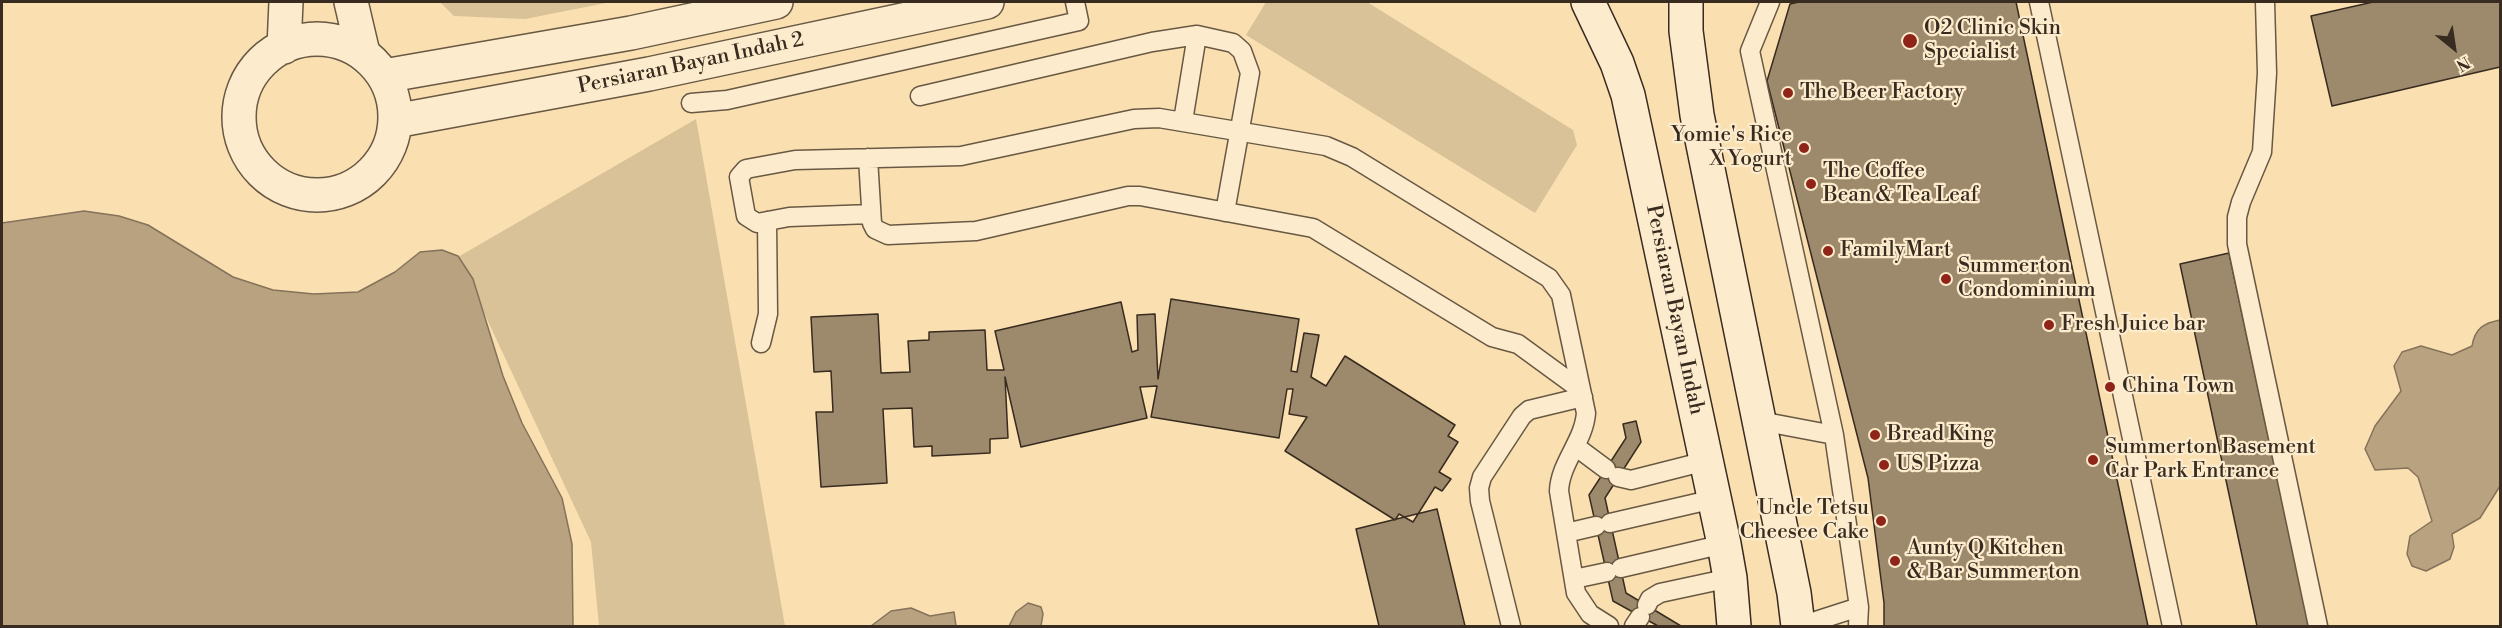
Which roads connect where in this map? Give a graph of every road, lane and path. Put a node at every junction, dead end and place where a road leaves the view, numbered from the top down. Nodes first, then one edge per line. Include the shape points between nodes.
1 (286, 2) edge
2 (351, 2) edge
3 (776, 2) edge
4 (987, 2) edge
5 (1075, 2) edge
6 (1588, 2) edge
7 (1686, 2) edge
8 (1770, 2) edge
9 (2039, 2) edge
10 (2265, 2) edge
11 (1197, 35) junction
12 (284, 47) junction
13 (373, 65) junction
14 (920, 96) dead end
15 (691, 103) dead end
16 (395, 121) junction
17 (1182, 122) junction
18 (1239, 132) junction
19 (868, 158) junction
20 (1225, 212) junction
21 (871, 214) junction
22 (767, 221) junction
23 (761, 343) dead end
24 (1582, 394) junction
25 (1760, 421) junction
26 (1834, 435) junction
27 (1575, 446) junction
28 (1706, 461) junction
29 (1714, 499) junction
30 (1566, 533) junction
31 (1724, 544) junction
32 (1730, 578) junction
33 (1574, 579) junction
34 (1859, 607) junction
35 (1640, 616) edge
36 (1511, 627) edge
37 (1609, 627) edge
38 (1734, 627) edge
39 (1799, 627) edge
40 (1858, 627) edge
41 (2172, 627) edge
42 (2318, 627) edge

1 - 12 street
2 - 13 street
3 - 13 street, Persiaran Bayan Indah 2 via 631,33
4 - 16 street, Persiaran Bayan Indah 2 via 649,74
5 - 15 lane via 1079,21 727,100
6 - 28 street, Persiaran Bayan Indah via 1629,95
7 - 25 street via 1697,116
8 - 26 lane via 1750,51
9 - 41 lane
10 - 42 lane via 2262,152 2241,202 2237,244
11 - 14 lane
11 - 17 lane
11 - 18 lane via 1233,43 1248,62 1250,73
12 - 13 street via 303,40 324,39 345,44
12 - 16 street via 248,81 240,106 240,131 248,154 264,175 285,189 309,195 334,193 358,184 377,167 390,146
13 - 16 street via 393,97
17 - 18 lane
17 - 19 lane via 1134,119 961,156
18 - 20 lane
18 - 24 lane via 1326,146 1352,157 1549,278 1561,295
19 - 21 lane
19 - 22 lane via 795,160 741,172 746,216 757,223
20 - 21 lane via 1128,196 976,231 888,235 875,229
20 - 24 lane via 1322,232 1492,337 1518,344
21 - 22 lane
22 - 23 lane via 768,314
24 - 27 lane via 1585,420
24 - 36 lane via 1529,410 1482,477 1480,501
25 - 26 lane
25 - 39 street
26 - 34 lane
27 - 28 lane via 1612,473 1631,480
27 - 30 lane via 1559,482
28 - 29 street, Persiaran Bayan Indah
29 - 30 lane
29 - 31 street, Persiaran Bayan Indah
30 - 33 lane
31 - 32 street, Persiaran Bayan Indah
31 - 33 lane
32 - 35 lane via 1660,593 1650,599
32 - 38 street, Persiaran Bayan Indah
33 - 37 lane via 1581,604
34 - 39 lane
34 - 40 lane

